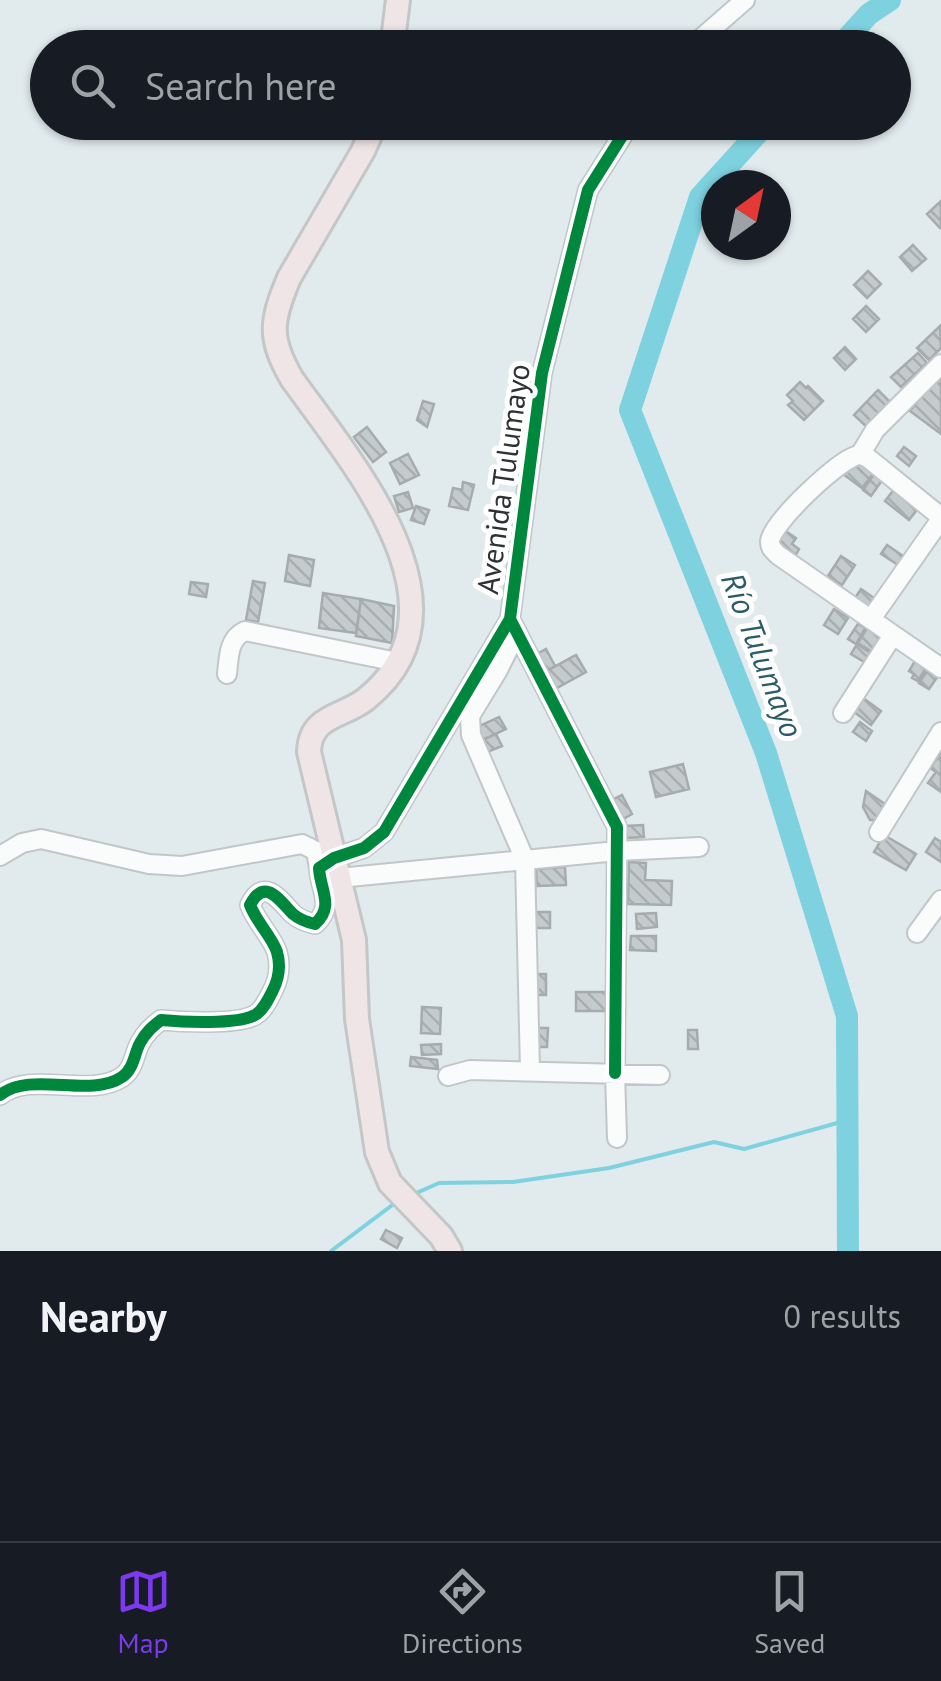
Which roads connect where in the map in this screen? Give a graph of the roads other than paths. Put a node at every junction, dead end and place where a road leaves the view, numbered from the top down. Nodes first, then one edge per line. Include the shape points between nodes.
1 (398, 0) edge
2 (745, 0) edge
3 (394, 30) edge
4 (711, 30) edge
5 (368, 140) edge
6 (620, 140) edge
7 (941, 364) edge
8 (860, 455) junction
9 (941, 518) edge
10 (871, 619) junction
11 (514, 625) junction
12 (894, 635) junction
13 (397, 662) junction
14 (941, 668) edge
15 (227, 674) dead end
16 (843, 713) dead end
17 (941, 733) edge
18 (879, 832) dead end
19 (699, 847) dead end
20 (617, 851) junction
21 (0, 856) edge
22 (525, 860) junction
23 (331, 868) junction
24 (941, 900) edge
25 (916, 933) dead end
26 (530, 1070) junction
27 (615, 1074) junction
28 (660, 1075) dead end
29 (448, 1076) dead end
30 (0, 1094) edge
31 (617, 1138) dead end
32 (450, 1251) edge

1 - 3 main road
2 - 4 street
5 - 13 main road via 289,278 274,332 280,360 378,502 401,554 411,616
6 - 11 street, Avenida Tulumayo via 588,190 542,372
7 - 8 street via 874,430
8 - 9 street
8 - 10 street via 795,504 769,540 778,555
9 - 10 street
10 - 12 street
11 - 20 street, Avenida Tulumayo via 618,827
11 - 22 street via 498,670 470,716 471,735
11 - 23 street via 384,832
12 - 14 street
12 - 16 street
13 - 15 street via 245,632 231,644
13 - 23 main road via 365,700 312,732 309,752
17 - 18 street
19 - 20 street
20 - 22 street
20 - 27 street, Avenida Tulumayo
21 - 23 street via 41,838 182,866 302,844
22 - 23 street
22 - 26 street
23 - 30 street via 320,883 327,908 315,924 274,894 254,897 250,905 280,964 268,1000 254,1016 161,1020 148,1030 123,1076 96,1086 42,1084
23 - 32 main road via 354,940 357,1019 376,1152 390,1183
24 - 25 street
26 - 27 street
26 - 29 street
27 - 28 street
27 - 31 street, Avenida Tulumayo

